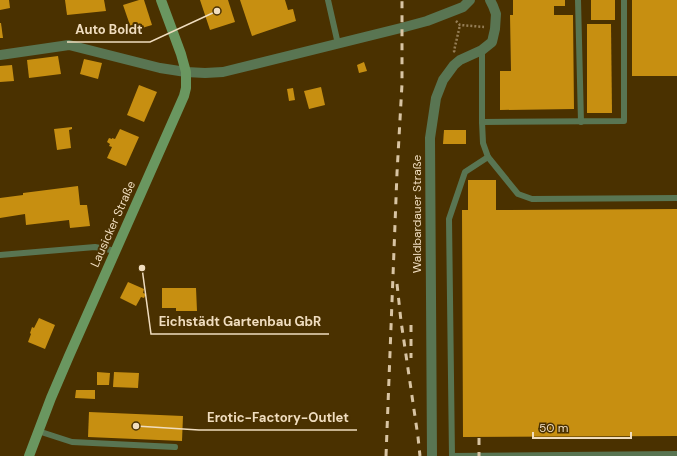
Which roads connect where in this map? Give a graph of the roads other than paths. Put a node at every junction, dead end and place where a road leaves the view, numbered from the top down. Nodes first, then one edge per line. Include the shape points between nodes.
1 (161, 0) edge
2 (328, 0) edge
3 (470, 0) edge
4 (490, 0) edge
5 (578, 0) edge
6 (624, 0) edge
7 (338, 44) junction
8 (482, 50) junction
9 (0, 55) edge
10 (186, 72) junction
11 (482, 122) junction
12 (581, 122) junction
13 (488, 156) junction
14 (677, 198) edge
15 (116, 251) junction
16 (0, 256) edge
17 (38, 431) junction
18 (175, 447) dead end
19 (677, 454) edge
20 (29, 456) edge
21 (432, 456) edge
22 (452, 456) edge
23 (538, 456) edge

1 - 10 main road, Lausicker Straße
2 - 7 lane
3 - 7 street via 463,7 427,21
4 - 8 street, Waldbardauer Straße via 496,14 495,29 492,42
5 - 12 lane
6 - 12 lane via 624,121
7 - 10 street via 223,72
8 - 11 lane
8 - 21 street, Waldbardauer Straße via 460,60 442,80 436,98 430,138
9 - 10 street via 69,45
10 - 15 main road, Lausicker Straße via 184,96
11 - 12 lane
11 - 13 lane via 482,143
13 - 14 lane via 518,194 532,199
13 - 22 lane via 465,172 449,219
15 - 16 lane via 95,247
15 - 17 main road, Lausicker Straße
17 - 18 lane via 72,442
17 - 20 main road, Lausicker Straße
19 - 23 lane
22 - 23 lane

